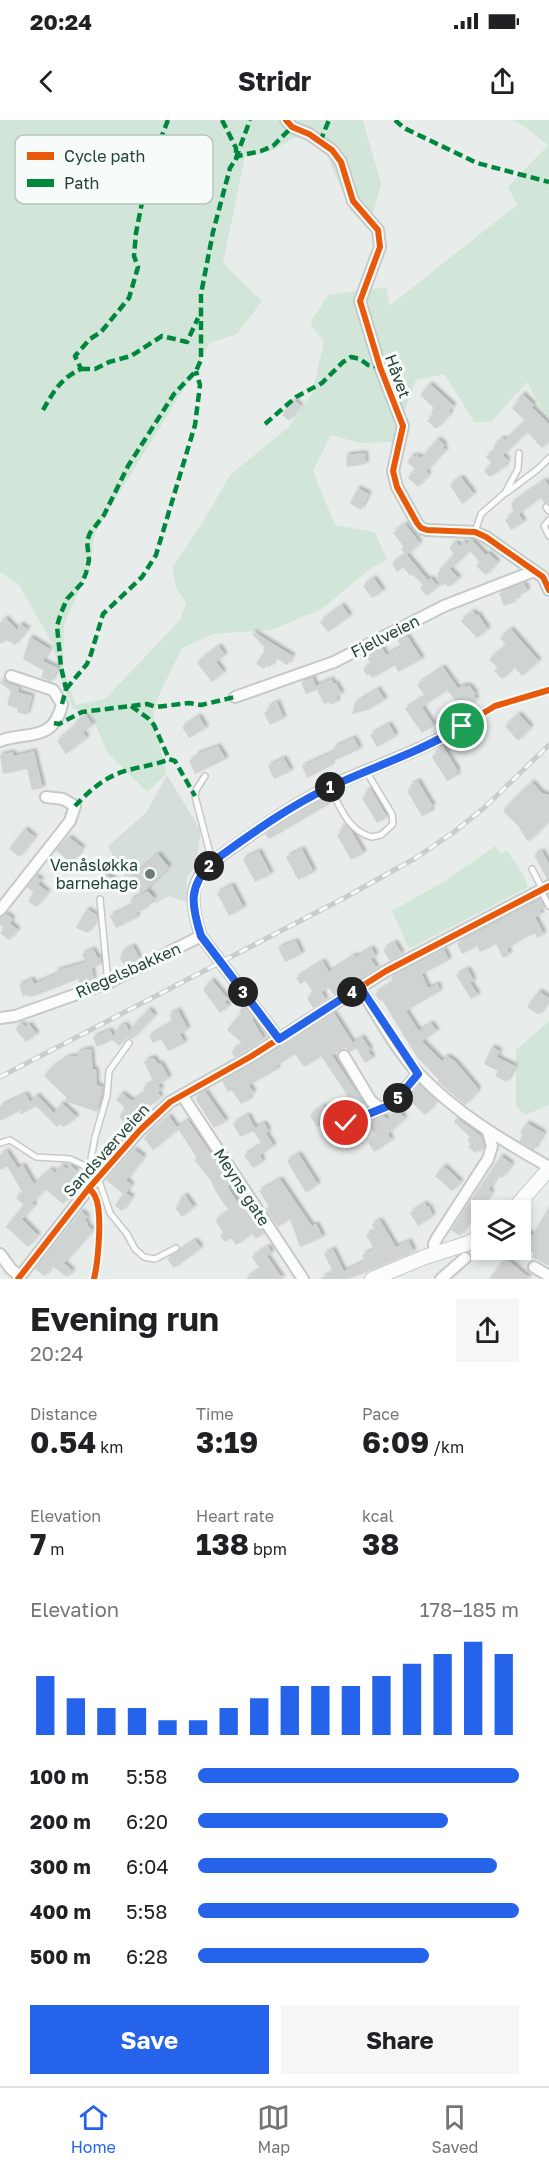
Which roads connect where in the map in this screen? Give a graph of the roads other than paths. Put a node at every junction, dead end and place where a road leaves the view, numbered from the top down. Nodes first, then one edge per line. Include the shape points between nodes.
1 (286, 120) edge
2 (519, 453) dead end
3 (549, 458) edge
4 (505, 493) junction
5 (549, 520) edge
6 (475, 532) junction
7 (549, 536) edge
8 (542, 573) edge
9 (549, 590) edge
10 (11, 676) dead end
11 (235, 697) dead end
12 (458, 729) dead end
13 (0, 741) edge
14 (366, 771) junction
15 (205, 776) dead end
16 (330, 787) junction
17 (46, 797) dead end
18 (212, 862) junction
19 (532, 869) dead end
20 (544, 889) edge
21 (100, 899) dead end
22 (549, 906) edge
23 (0, 910) edge
24 (201, 936) junction
25 (108, 983) junction
26 (360, 987) junction
27 (0, 1018) edge
28 (279, 1039) junction
29 (129, 1043) dead end
30 (344, 1056) dead end
31 (418, 1074) junction
32 (182, 1095) junction
33 (381, 1109) junction
34 (346, 1123) dead end
35 (488, 1132) junction
36 (0, 1143) edge
37 (549, 1168) edge
38 (94, 1174) junction
39 (522, 1200) edge
40 (471, 1242) edge
41 (176, 1248) dead end
42 (0, 1254) edge
43 (435, 1254) junction
44 (465, 1258) dead end
45 (534, 1267) dead end
46 (549, 1276) edge
47 (19, 1278) edge
48 (303, 1279) edge
49 (372, 1279) edge
50 (441, 1279) edge

1 - 6 street, Håvet via 332,150 353,201 378,230 380,247 360,301 403,426 393,471 403,500 421,528
2 - 4 lane via 518,469
3 - 4 lane
4 - 6 lane via 481,514
5 - 7 lane via 544,526
6 - 8 street, Håvet
8 - 9 street
8 - 11 street, Fjellveien via 444,606 334,662
10 - 13 street via 54,690 62,704 54,723 37,735
12 - 14 street
14 - 16 street
14 - 16 lane via 393,814 393,824 381,835 372,837 356,830
15 - 18 lane via 195,796
16 - 18 street via 289,809
17 - 23 street via 63,799 75,806 70,821
18 - 24 street via 201,873 193,898
19 - 20 lane
20 - 22 lane
20 - 26 street, Sandsværveien
21 - 25 lane
24 - 25 street, Riegelsbakken
24 - 28 street, Riegelsbakken
25 - 27 street, Riegelsbakken
26 - 28 street, Sandsværveien
26 - 31 street
28 - 32 street, Sandsværveien
29 - 38 lane via 109,1071 107,1096 95,1137
30 - 33 street via 371,1101
31 - 33 street via 393,1104
31 - 35 street
32 - 38 street, Sandsværveien via 152,1117
32 - 48 street, Meyns gate
33 - 34 street
35 - 37 street
35 - 43 street via 492,1146 488,1159 437,1238
36 - 38 lane via 10,1140 36,1157 70,1159
37 - 39 street
38 - 41 lane via 110,1213 141,1255 155,1258
38 - 47 street, Sandsværveien
40 - 43 street
42 - 47 street
43 - 49 street
44 - 50 street
45 - 46 street

